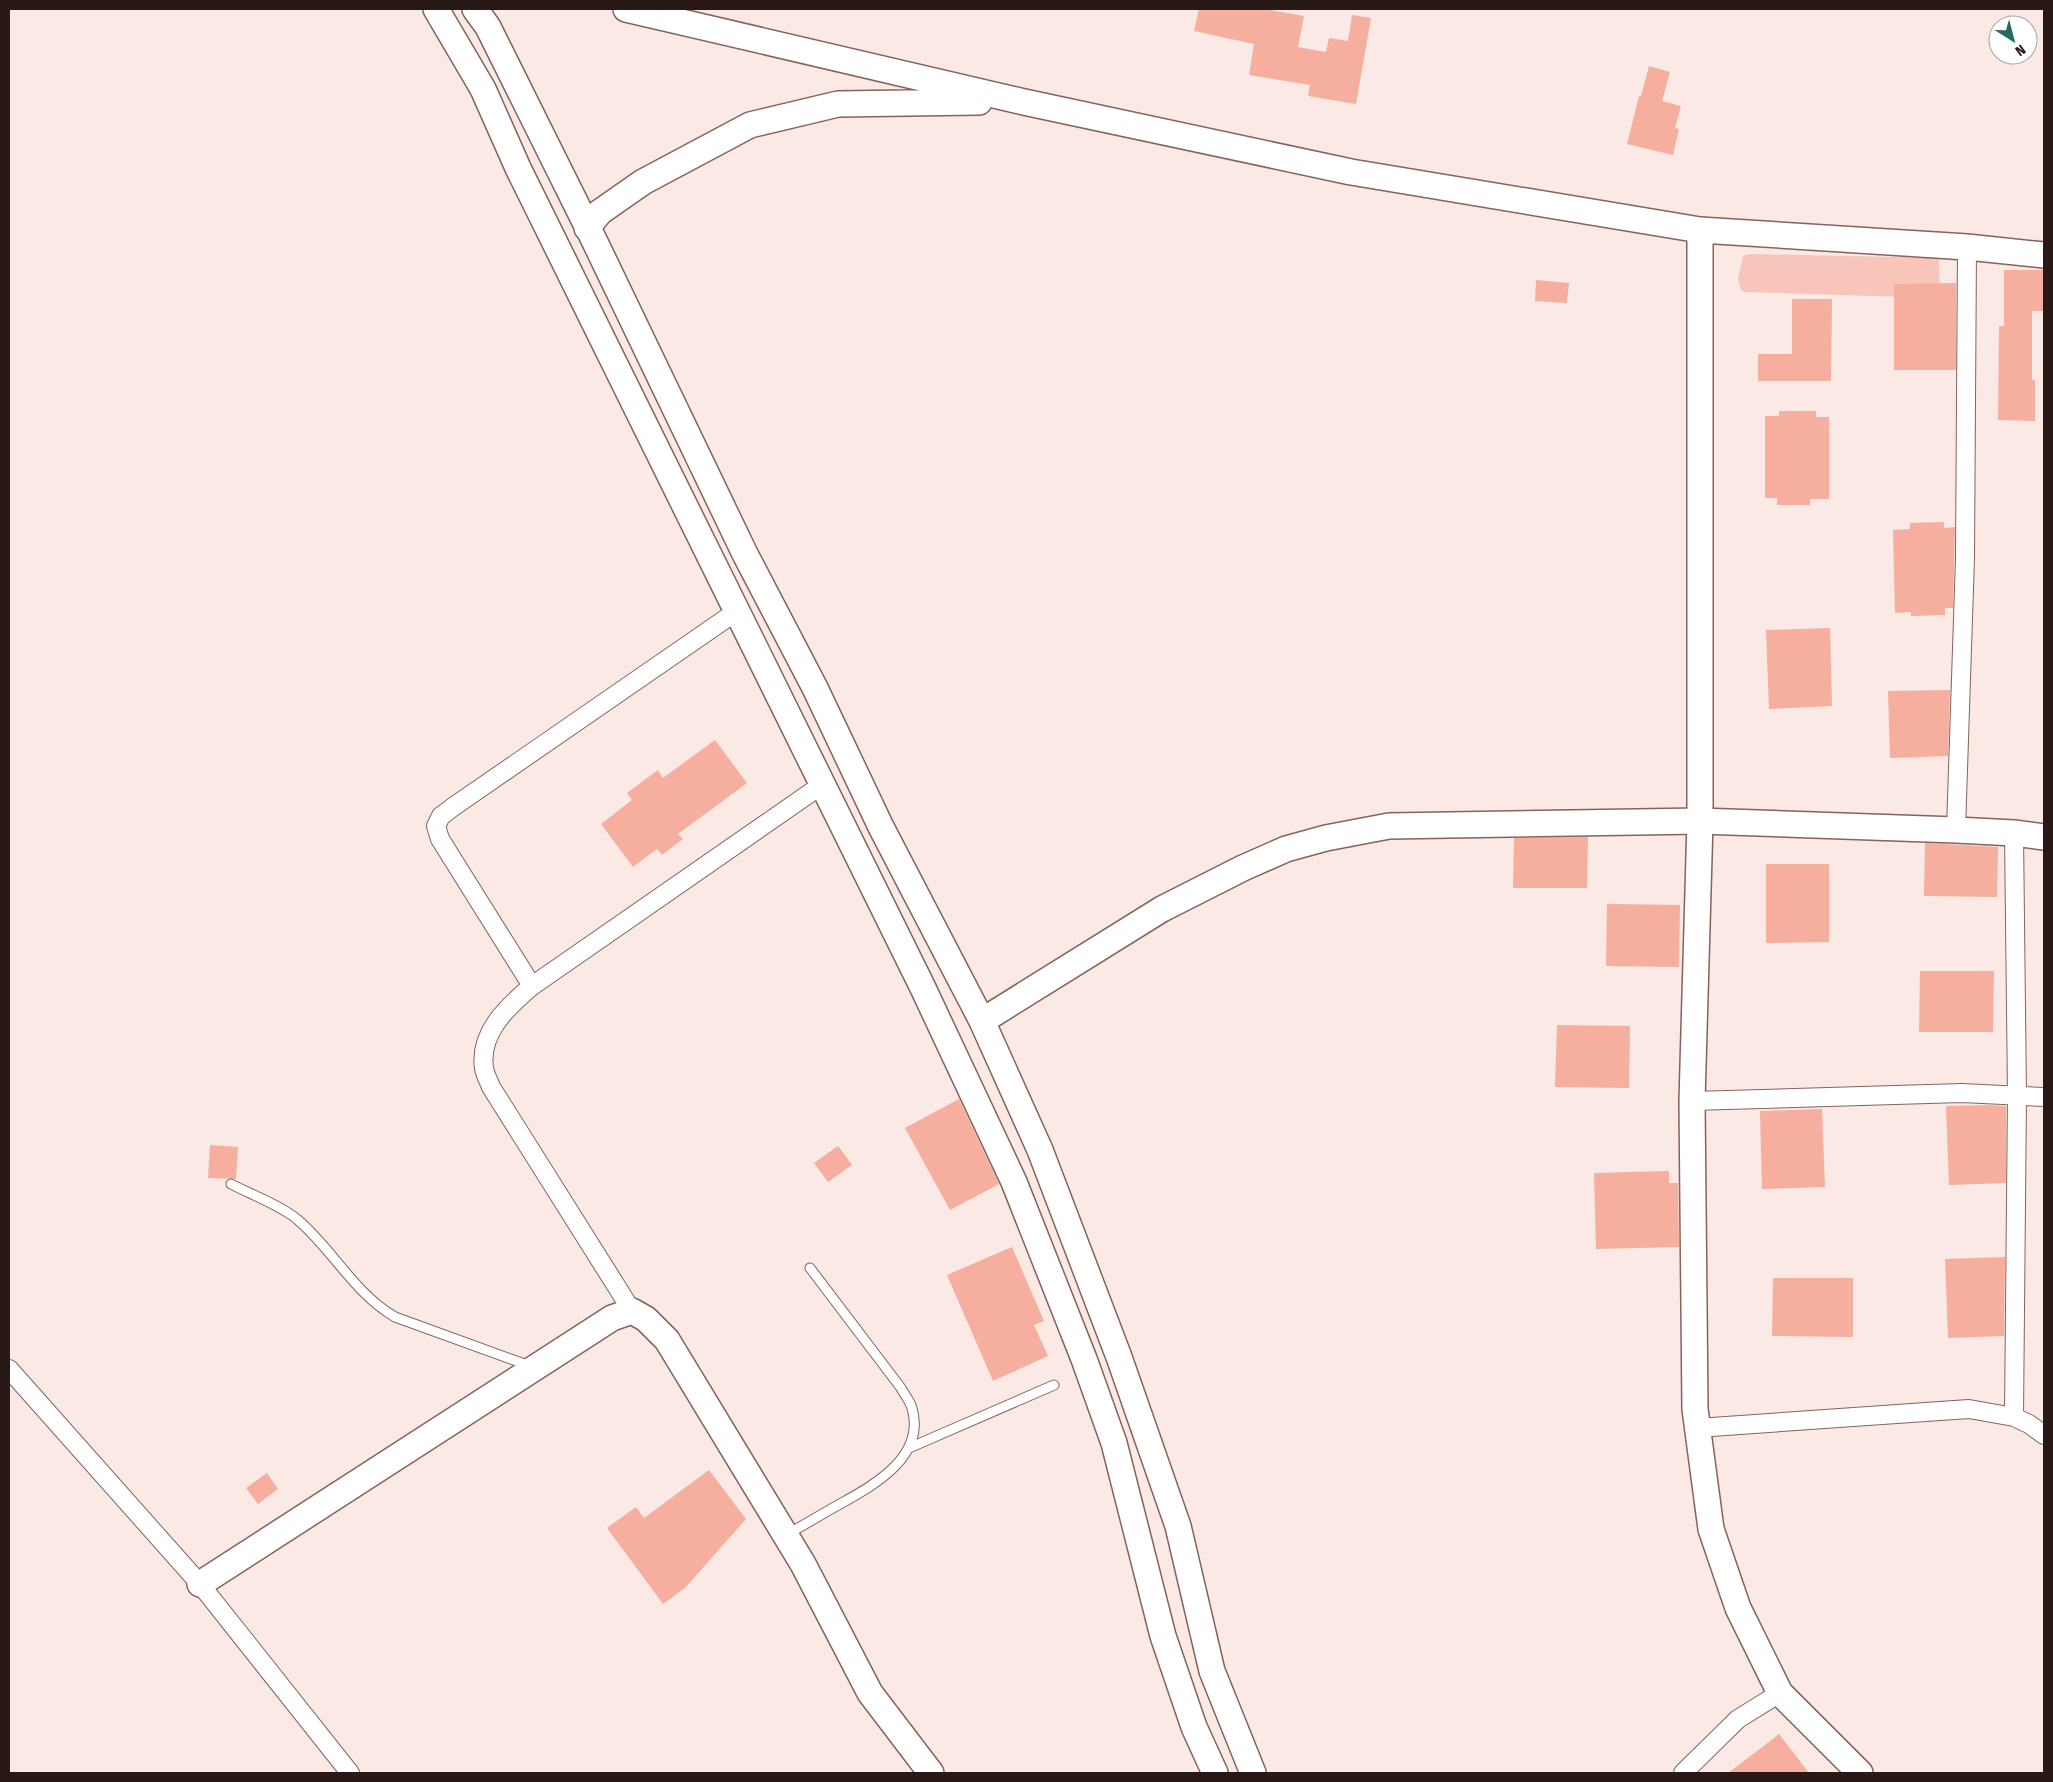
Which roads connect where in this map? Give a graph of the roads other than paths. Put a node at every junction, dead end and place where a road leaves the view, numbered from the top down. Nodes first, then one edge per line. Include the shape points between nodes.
1 (436, 9) edge
2 (475, 9) edge
3 (626, 9) edge
4 (1024, 102) junction
5 (588, 228) junction
6 (1700, 230) junction
7 (1967, 247) junction
8 (2044, 254) edge
9 (738, 611) junction
10 (823, 784) junction
11 (1700, 821) junction
12 (1956, 830) junction
13 (2014, 833) junction
14 (2044, 837) edge
15 (532, 986) junction
16 (982, 1022) junction
17 (2017, 1096) junction
18 (2044, 1097) edge
19 (1692, 1101) junction
20 (230, 1184) dead end
21 (810, 1268) dead end
22 (632, 1311) junction
23 (535, 1368) junction
24 (9, 1369) edge
25 (1054, 1385) dead end
26 (2014, 1417) junction
27 (1698, 1428) junction
28 (2044, 1435) edge
29 (909, 1448) junction
30 (786, 1535) junction
31 (200, 1584) junction
32 (1780, 1693) junction
33 (350, 1773) edge
34 (931, 1773) edge
35 (1215, 1773) edge
36 (1254, 1773) edge
37 (1683, 1773) edge
38 (1860, 1773) edge

1 - 9 main road via 483,89 518,168
2 - 5 main road via 488,27
3 - 4 main road
4 - 5 main road via 838,104 750,125 643,182 600,212
4 - 6 main road via 1351,172
5 - 16 main road via 745,554
6 - 7 main road
6 - 11 main road
7 - 8 main road
7 - 12 street via 1965,558
9 - 10 main road
9 - 15 street via 441,816 436,826 440,839
10 - 15 street
10 - 35 main road via 1014,1182 1045,1258 1114,1443 1163,1636 1194,1727
11 - 12 main road
11 - 16 main road via 1389,826 1286,849 1162,909
11 - 19 main road
12 - 13 main road
13 - 14 main road
13 - 17 street
15 - 22 street via 506,1009 491,1030 485,1046 484,1068 491,1087
16 - 36 main road via 1040,1150 1119,1357 1178,1526 1212,1671
17 - 18 street
17 - 19 street via 1962,1093
17 - 26 street
19 - 27 main road via 1695,1409
20 - 23 lane via 296,1218 351,1280 394,1317
21 - 29 lane via 901,1388 912,1408 914,1428
22 - 23 main road via 612,1318
22 - 30 main road via 646,1319 667,1340
23 - 31 main road
24 - 31 street
25 - 29 lane
26 - 27 street via 1969,1409
26 - 28 street
27 - 32 main road via 1711,1528 1738,1608
29 - 30 lane via 879,1482
30 - 34 main road via 870,1693
31 - 33 street
32 - 37 street via 1738,1719
32 - 38 main road

